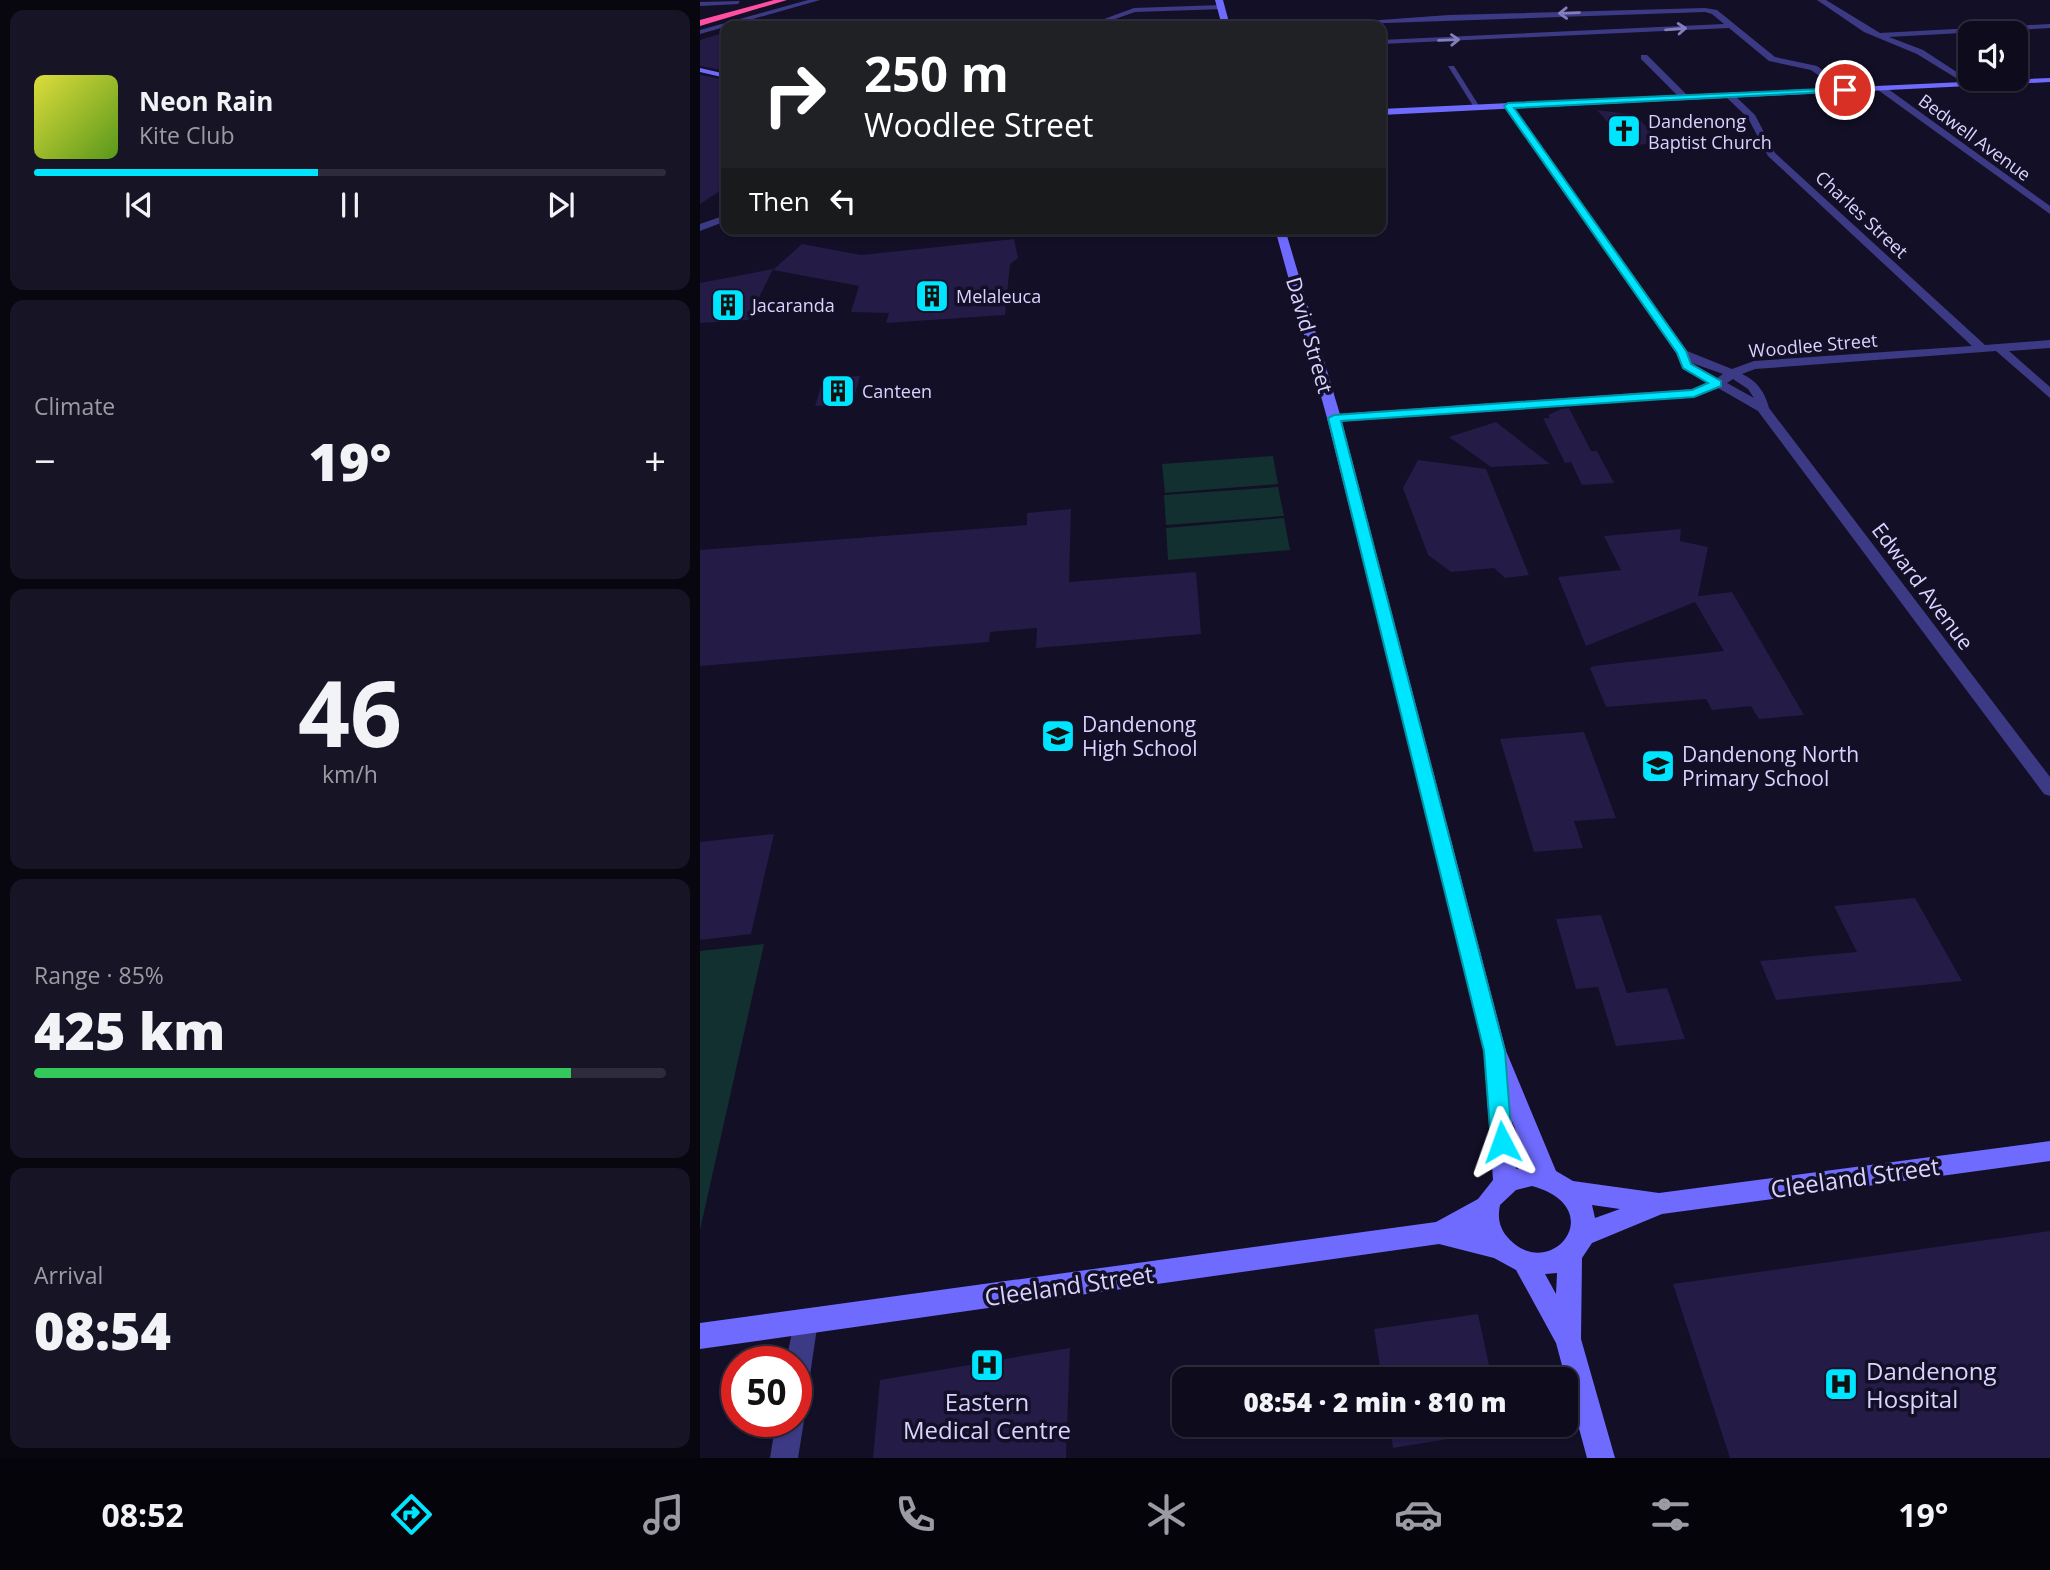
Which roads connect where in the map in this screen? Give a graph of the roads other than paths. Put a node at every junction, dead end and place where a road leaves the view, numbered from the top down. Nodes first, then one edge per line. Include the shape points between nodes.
1 (783, 0) edge
2 (816, 0) edge
3 (1821, 0) edge
4 (742, 1) edge
5 (700, 4) edge
6 (768, 4) junction
7 (1220, 4) edge
8 (703, 11) edge
9 (1523, 15) junction
10 (1465, 17) junction
11 (740, 21) edge
12 (1103, 21) edge
13 (1225, 21) edge
14 (1386, 21) edge
15 (700, 23) edge
16 (721, 26) edge
17 (1729, 26) junction
18 (2050, 26) edge
19 (700, 32) edge
20 (1876, 35) junction
21 (1540, 36) junction
22 (1480, 38) junction
23 (1386, 42) edge
24 (1644, 57) dead end
25 (1451, 68) dead end
26 (700, 70) edge
27 (721, 75) edge
28 (1958, 77) edge
29 (2048, 82) edge
30 (2028, 83) edge
31 (1958, 84) edge
32 (1881, 88) junction
33 (1845, 90) junction
34 (1729, 95) junction
35 (1684, 97) junction
36 (1508, 106) junction
37 (1478, 107) junction
38 (1386, 112) edge
39 (2050, 211) edge
40 (721, 220) edge
41 (700, 228) edge
42 (1282, 235) edge
43 (2050, 344) edge
44 (1999, 348) junction
45 (1982, 349) junction
46 (1682, 353) junction
47 (1732, 373) junction
48 (1717, 384) junction
49 (2050, 394) edge
50 (1763, 408) junction
51 (1334, 418) junction
52 (2050, 790) edge
53 (1494, 1051) junction
54 (2050, 1151) edge
55 (1546, 1177) junction
56 (1505, 1183) junction
57 (1570, 1191) junction
58 (1661, 1203) junction
59 (1487, 1207) junction
60 (1439, 1233) junction
61 (1577, 1245) junction
62 (1501, 1248) junction
63 (1525, 1262) junction
64 (805, 1321) junction
65 (700, 1336) edge
66 (1568, 1339) junction
67 (801, 1346) edge
68 (787, 1437) edge
69 (784, 1458) edge
70 (1601, 1458) edge

1 - 6 highway
2 - 11 street
3 - 20 street
4 - 5 street
4 - 8 highway
6 - 8 highway
6 - 15 highway
7 - 12 street via 1134,10
7 - 13 main road
9 - 10 street
17 -> 9 street via 1714,12 1696,9
9 - 21 street
10 - 14 street
10 - 22 street
16 - 19 street
21 -> 17 street
17 - 33 street via 1772,59 1814,68
18 - 20 street
20 - 28 street via 1920,52
21 - 22 street
23 -> 22 street
24 - 35 street
25 - 37 street
26 - 27 main road
29 - 30 main road
31 - 32 main road
32 - 33 main road
32 - 39 street, Bedwell Avenue
33 - 34 main road
34 - 35 main road
34 - 45 street, Charles Street via 1752,117 1771,154
35 - 36 main road
36 - 37 main road
36 - 46 street, Edward Avenue
37 - 38 main road
40 - 41 street
42 - 51 main road, David Street
43 - 44 street, Woodlee Street
44 - 45 street, Woodlee Street
44 - 49 street
45 - 47 street, Woodlee Street via 1754,365
46 - 47 street, Edward Avenue
46 - 48 street, Edward Avenue via 1691,370
47 - 48 street, Woodlee Street
47 - 50 street, Edward Avenue via 1758,392
48 - 50 street, Edward Avenue
48 - 51 street, Woodlee Street via 1694,393
50 - 52 street, Edward Avenue
51 - 53 main road, David Street
53 - 55 main road, David Street
53 - 56 main road, David Street
54 - 58 main road, Cleeland Street
55 - 56 main road via 1525,1176
55 - 57 main road
56 - 59 main road via 1496,1189
57 - 58 main road, Cleeland Street
57 - 61 main road via 1583,1212
58 - 61 main road, Cleeland Street
59 - 60 main road, Cleeland Street
59 - 62 main road via 1491,1236
60 - 62 main road, Cleeland Street
60 - 64 main road, Cleeland Street
61 - 63 main road via 1542,1265
61 - 66 main road
62 - 63 main road
63 - 66 main road
64 - 65 main road, Cleeland Street
64 - 67 street
66 - 70 main road
68 - 69 street

